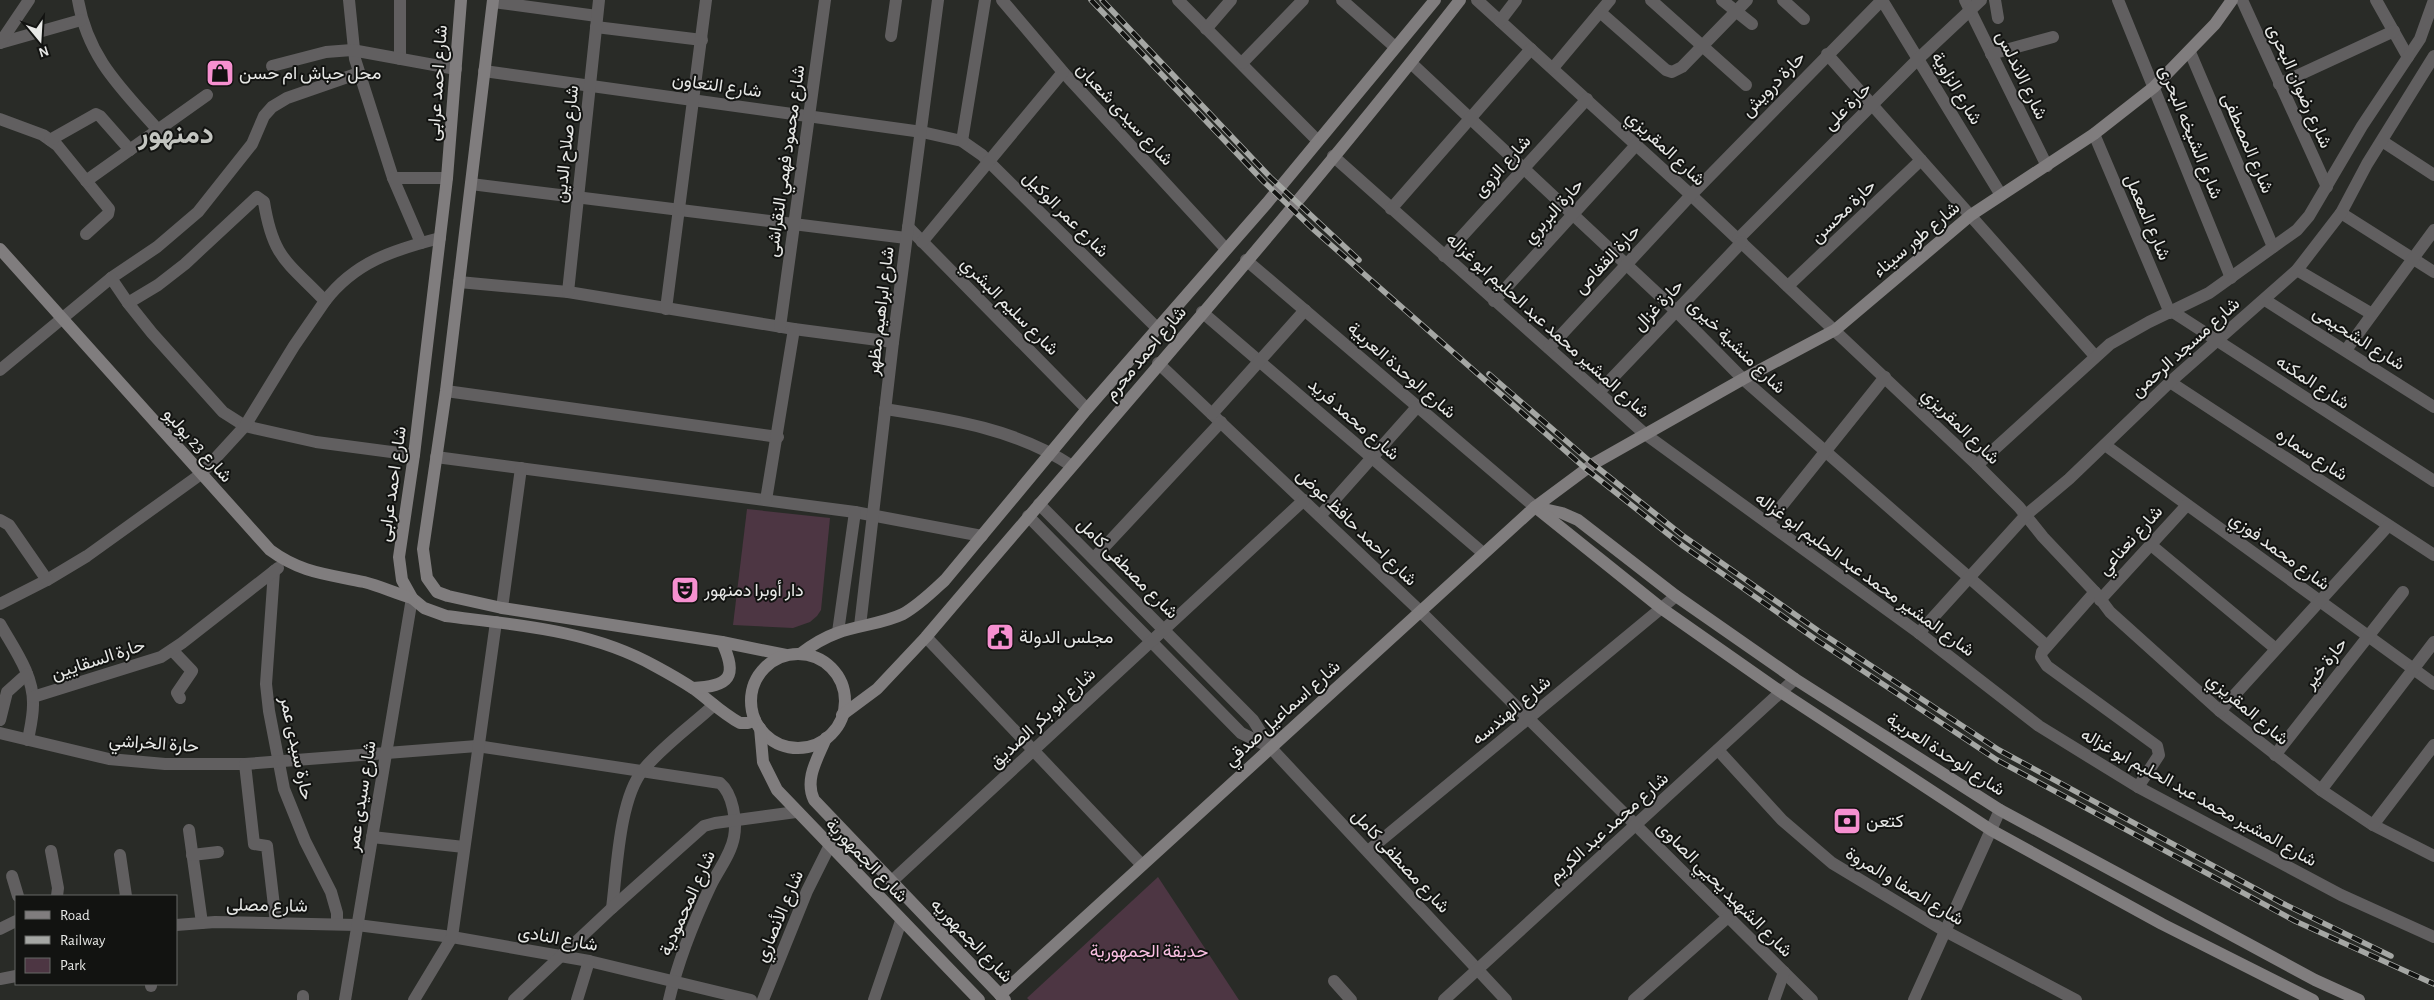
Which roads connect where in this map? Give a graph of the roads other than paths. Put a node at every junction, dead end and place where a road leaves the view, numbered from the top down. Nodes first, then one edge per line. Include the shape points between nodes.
1 (29, 0) edge
2 (78, 0) edge
3 (348, 0) edge
4 (400, 0) edge
5 (461, 0) edge
6 (599, 0) edge
7 (706, 0) edge
8 (825, 0) edge
9 (896, 0) edge
10 (938, 0) edge
11 (985, 0) edge
12 (1002, 0) edge
13 (1178, 0) edge
14 (1231, 0) edge
15 (1304, 0) edge
16 (1342, 0) edge
17 (1435, 0) edge
18 (1460, 0) edge
19 (1477, 0) edge
20 (1516, 0) edge
21 (1651, 0) edge
22 (1722, 0) edge
23 (1747, 0) edge
24 (1783, 0) edge
25 (1882, 0) edge
26 (1981, 0) edge
27 (1995, 0) edge
28 (2118, 0) edge
29 (2232, 0) edge
30 (2242, 0) edge
31 (2376, 0) edge
32 (2434, 0) edge
33 (493, 1) edge
34 (1602, 5) edge
35 (1968, 5) edge
36 (1736, 11) junction
37 (1998, 18) dead end
38 (1804, 19) dead end
39 (81, 20) junction
40 (1500, 21) junction
41 (596, 22) junction
42 (1752, 24) dead end
43 (1206, 29) junction
44 (2394, 31) junction
45 (891, 36) dead end
46 (2053, 37) dead end
47 (702, 40) junction
48 (0, 43) edge
49 (1702, 46) junction
50 (1395, 47) junction
51 (1531, 49) junction
52 (352, 50) junction
53 (2190, 52) junction
54 (1827, 54) junction
55 (1991, 54) junction
56 (2434, 56) edge
57 (2408, 57) junction
58 (400, 59) junction
59 (1918, 59) junction
60 (1242, 62) junction
61 (1411, 63) junction
62 (272, 66) dead end
63 (1553, 68) junction
64 (456, 69) junction
65 (484, 71) junction
66 (1063, 72) junction
67 (359, 73) junction
68 (2279, 84) junction
69 (590, 85) junction
70 (1746, 85) dead end
71 (2154, 86) junction
72 (207, 95) dead end
73 (1587, 99) junction
74 (694, 100) junction
75 (1872, 105) junction
76 (809, 116) junction
77 (1470, 118) junction
78 (0, 119) edge
79 (158, 130) junction
80 (922, 132) junction
81 (2094, 134) junction
82 (944, 136) joint
83 (50, 140) junction
84 (962, 141) junction
85 (1318, 141) junction
86 (2382, 141) junction
87 (1637, 144) junction
88 (130, 150) junction
89 (1333, 156) junction
90 (1921, 160) junction
91 (988, 161) junction
92 (2048, 166) junction
93 (1523, 168) junction
94 (2434, 175) edge
95 (393, 178) junction
96 (447, 178) junction
97 (86, 181) junction
98 (471, 184) junction
99 (2327, 187) junction
100 (1691, 194) junction
101 (2002, 195) junction
102 (578, 196) junction
103 (1391, 208) junction
104 (679, 209) junction
105 (2342, 212) junction
106 (1572, 215) junction
107 (1971, 215) junction
108 (794, 223) junction
109 (2434, 230) edge
110 (907, 233) junction
111 (86, 234) dead end
112 (440, 238) junction
113 (1740, 240) junction
114 (922, 242) junction
115 (421, 243) junction
116 (2273, 247) junction
117 (0, 249) edge
118 (1226, 249) junction
119 (1444, 256) junction
120 (2414, 258) junction
121 (1246, 260) junction
122 (1626, 265) junction
123 (2297, 270) junction
124 (2434, 272) edge
125 (111, 278) junction
126 (2231, 278) junction
127 (459, 282) junction
128 (1788, 286) junction
129 (568, 292) junction
130 (1494, 300) junction
131 (2265, 300) junction
132 (325, 301) junction
133 (128, 303) junction
134 (666, 309) junction
135 (1305, 310) junction
136 (1676, 311) junction
137 (1202, 312) junction
138 (2172, 313) junction
139 (2372, 314) junction
140 (62, 319) junction
141 (780, 327) junction
142 (1157, 328) junction
143 (794, 329) junction
144 (1835, 330) junction
145 (2216, 340) junction
146 (893, 342) junction
147 (1549, 348) junction
148 (2346, 350) junction
149 (2095, 356) junction
150 (1259, 361) junction
151 (1158, 363) junction
152 (2, 365) edge
153 (1885, 378) junction
154 (1743, 379) junction
155 (2170, 382) junction
156 (446, 391) junction
157 (1598, 392) junction
158 (1417, 407) junction
159 (2434, 407) edge
160 (885, 409) junction
161 (1087, 409) junction
162 (1216, 418) junction
163 (245, 426) junction
164 (1645, 434) junction
165 (778, 437) junction
166 (2104, 445) junction
167 (1826, 451) junction
168 (1051, 452) junction
169 (414, 455) junction
170 (436, 457) junction
171 (1372, 458) junction
172 (1592, 464) joint
173 (1977, 465) junction
174 (1072, 466) junction
175 (521, 468) junction
176 (201, 474) junction
177 (2434, 481) edge
178 (766, 500) junction
179 (1304, 500) junction
180 (1039, 504) junction
181 (2186, 504) junction
182 (1535, 507) junction
183 (855, 512) junction
184 (2026, 515) junction
185 (872, 516) junction
186 (1028, 516) junction
187 (1320, 516) junction
188 (0, 520) edge
189 (1768, 523) junction
190 (2388, 526) junction
191 (982, 536) junction
192 (2151, 545) junction
193 (1483, 553) junction
194 (2434, 555) edge
195 (1094, 558) junction
196 (285, 561) junction
197 (274, 571) junction
198 (1968, 577) junction
199 (47, 580) junction
200 (2403, 592) dead end
201 (1676, 596) junction
202 (2097, 596) junction
203 (412, 598) junction
204 (2320, 601) junction
205 (0, 604) edge
206 (502, 608) junction
207 (842, 608) junction
208 (1661, 608) junction
209 (862, 609) junction
210 (1420, 610) junction
211 (496, 622) junction
212 (0, 624) edge
213 (860, 626) junction
214 (1164, 629) junction
215 (838, 632) junction
216 (1920, 633) junction
217 (926, 637) junction
218 (2368, 637) junction
219 (1151, 641) junction
220 (722, 642) junction
221 (2434, 642) edge
222 (2047, 646) junction
223 (2276, 649) junction
224 (172, 650) junction
225 (800, 654) junction
226 (786, 655) junction
227 (2415, 670) junction
228 (27, 674) junction
229 (1795, 679) junction
230 (2434, 684) edge
231 (693, 688) junction
232 (1781, 692) junction
233 (33, 697) junction
234 (180, 698) dead end
235 (714, 705) junction
236 (2220, 711) junction
237 (842, 715) junction
238 (1528, 718) junction
239 (0, 720) edge
240 (757, 724) junction
241 (0, 733) edge
242 (826, 738) junction
243 (28, 740) junction
244 (2434, 744) edge
245 (477, 746) junction
246 (1270, 747) junction
247 (1033, 750) junction
248 (1718, 750) junction
249 (385, 752) junction
250 (2275, 755) junction
251 (278, 761) junction
252 (246, 764) junction
253 (642, 770) junction
254 (2138, 787) junction
255 (2321, 790) junction
256 (2000, 810) junction
257 (796, 812) junction
258 (735, 820) junction
259 (1636, 825) junction
260 (2374, 825) junction
261 (189, 830) dead end
262 (1991, 830) junction
263 (372, 837) junction
264 (464, 847) junction
265 (829, 847) junction
266 (51, 851) dead end
267 (1368, 851) junction
268 (218, 852) dead end
269 (120, 855) dead end
270 (192, 855) junction
271 (2434, 856) edge
272 (1142, 865) junction
273 (12, 876) dead end
274 (892, 881) junction
275 (18, 895) edge
276 (57, 895) edge
277 (126, 895) edge
278 (2173, 904) junction
279 (612, 908) junction
280 (1728, 917) junction
281 (902, 921) junction
282 (15, 922) edge
283 (202, 923) junction
284 (276, 923) junction
285 (336, 924) junction
286 (2162, 924) junction
287 (178, 925) edge
288 (357, 925) junction
289 (0, 929) edge
290 (1945, 931) junction
291 (452, 937) junction
292 (2434, 937) edge
293 (562, 956) junction
294 (589, 961) junction
295 (1478, 969) junction
296 (1784, 972) junction
297 (15, 976) edge
298 (0, 979) edge
299 (673, 981) junction
300 (1334, 981) dead end
301 (1003, 998) edge
302 (345, 1000) edge
303 (414, 1000) edge
304 (514, 1000) edge
305 (577, 1000) edge
306 (669, 1000) edge
307 (750, 1000) edge
308 (763, 1000) edge
309 (874, 1000) edge
310 (979, 1000) edge
311 (1351, 1000) edge
312 (1444, 1000) edge
313 (1506, 1000) edge
314 (1634, 1000) edge
315 (1774, 1000) edge
316 (1812, 1000) edge
317 (1914, 1000) edge
318 (2076, 1000) edge
319 (2313, 1000) edge
320 (2359, 1000) edge

1 - 48 street
2 - 39 street
3 - 52 street
4 - 58 street
5 - 64 main road, شارع احمد عرابى
6 - 41 street, شارع صلاح الدين
7 - 47 street
8 - 76 street, شارع محمود فهمي النقراشى
9 - 45 street
10 - 80 street, شارع ابراهيم مظهر
11 - 84 street
12 - 66 street, شارع سيدى شعبان
13 - 43 street
14 - 43 street
15 - 60 street
16 - 50 street
17 - 50 main road, شارع احمد محرم
18 - 61 main road, شارع احمد محرم
19 - 40 street, شارع المقريزي
20 - 40 street
21 - 49 street
22 - 36 street
23 - 36 street
24 - 38 street
25 - 54 street, حارة درويش
25 - 59 street, شارع الزاوية
26 - 35 street, حارة على
27 - 37 street
28 - 71 street, شارع الشيخه البحرى
29 - 53 main road, شارع طور سيناء via 2216,24
30 - 68 street, شارع رضوان البحرى
31 - 44 street
32 - 57 street, شارع مسجد الرحمن via 2420,39
33 - 41 street
33 - 65 main road
34 - 49 street via 1666,70 1678,71
34 - 63 street
35 - 55 street, شارع الاندلس
35 - 59 street, حارة على
36 - 42 street
36 - 49 street
39 - 48 street
39 - 79 street via 92,48 113,78
40 - 51 street, شارع المقريزي
41 - 47 street
41 - 69 street, شارع صلاح الدين
43 - 60 street
44 - 57 street
44 - 68 street
46 - 55 street
47 - 74 street
49 - 70 street
50 - 85 main road, شارع احمد محرم
51 - 63 street, شارع المقريزي
51 - 77 street
52 - 58 street
52 - 62 street via 326,52
52 - 67 street
53 - 71 main road, شارع طور سيناء
53 - 116 street, شارع المصطفى
54 - 75 street
54 - 100 street, حارة درويش
55 - 92 street, شارع الاندلس
56 - 86 street, شارع مسجد الرحمن
57 - 99 street, شارع مسجد الرحمن via 2362,126
58 - 64 street
59 - 75 street, حارة على
59 - 101 street, شارع الزاوية
60 - 85 street
61 - 77 street, شارع منشية خيرى
61 - 89 main road, شارع احمد محرم
63 - 73 street, شارع المقريزي
64 - 96 main road, شارع احمد عرابى
65 - 69 street, شارع التعاون
65 - 98 main road
66 - 91 street
66 - 118 street, شارع سيدى شعبان
67 - 95 street
67 - 125 street via 287,98 272,107 264,116 252,144 198,212 157,247
68 - 99 street, شارع رضوان البحرى
69 - 74 street, شارع التعاون
69 - 102 street, شارع صلاح الدين
71 - 81 main road, شارع طور سيناء
71 - 126 street, شارع الشيخه البحرى
72 - 79 street
73 - 87 street, شارع المقريزي
73 - 93 street, شارع الزوى
74 - 76 street, شارع التعاون
74 - 104 street
75 - 90 street
75 - 113 street, حارة على
76 - 80 street, شارع التعاون
76 - 108 street, شارع محمود فهمي النقراشى
77 - 93 street, شارع منشية خيرى
77 - 103 street
78 - 83 street
79 - 88 street
80 - 82 street, شارع التعاون
80 - 110 street, شارع ابراهيم مظهر
81 - 92 main road, شارع طور سيناء
81 - 138 street, شارع المعمل
82 - 84 street, شارع عمر الوكيل
83 - 88 street via 96,114
83 - 97 street via 63,151
84 - 91 street, شارع عمر الوكيل
85 - 118 main road, شارع احمد محرم
86 - 94 street
86 - 105 street, شارع مسجد الرحمن
87 - 100 street, شارع المقريزي
87 - 106 street, حارة البربري
88 - 97 street
89 - 103 street, شارع المشير محمد عبد الحليم ابو غزاله
89 - 121 main road, شارع احمد محرم
90 - 107 street
90 - 128 street, حارة محسن
91 - 114 street
91 - 142 street, شارع عمر الوكيل
92 - 101 main road, شارع طور سيناء
93 - 106 street, شارع منشية خيرى
93 - 119 street, شارع الزوى
95 - 96 street
95 - 115 street
96 - 112 main road, شارع احمد عرابى
97 - 111 street via 110,212
98 - 102 street
98 - 127 main road
99 - 116 street, شارع مسجد الرحمن via 2297,230
100 - 113 street, شارع المقريزي
100 - 122 street, حارة القفاص
101 - 107 main road, شارع طور سيناء
102 - 104 street
102 - 129 street, شارع صلاح الدين
103 - 119 street, شارع المشير محمد عبد الحليم ابو غزاله
104 - 108 street
104 - 134 street
105 - 120 street
105 - 123 street, شارع مسجد الرحمن
106 - 122 street, شارع منشية خيرى
106 - 130 street, حارة البربري
107 - 144 main road, شارع طور سيناء
107 - 149 street
108 - 110 street
108 - 141 street, شارع محمود فهمي النقراشى
109 - 120 street
110 - 114 street, شارع سليم البشري
110 - 146 street, شارع ابراهيم مظهر
112 - 115 street
112 - 169 main road, شارع احمد عرابى
113 - 128 street, شارع المقريزي
113 - 136 street, حارة غزال
114 - 161 street, شارع سليم البشري
115 - 132 street via 385,254 358,267 338,284
116 - 126 street, شارع مسجد الرحمن
117 - 140 main road, شارع 23 يوليو
118 - 142 main road, شارع احمد محرم
119 - 130 street, شارع المشير محمد عبد الحليم ابو غزاله
120 - 124 street
120 - 139 street
121 - 135 street, شارع الوحدة العربية
121 - 137 main road, شارع احمد محرم
122 - 136 street, شارع منشية خيرى
122 - 147 street, حارة القفاص
123 - 131 street, شارع مسجد الرحمن
123 - 139 street
125 - 133 street
125 - 140 street
126 - 138 street, شارع مسجد الرحمن via 2209,294
127 - 129 street
127 - 156 main road
128 - 144 street, شارع المقريزي
129 - 134 street
130 - 147 street, شارع المشير محمد عبد الحليم ابو غزاله
131 - 145 street, شارع مسجد الرحمن
131 - 148 street, شارع الشحيمى
132 - 133 street via 278,252 264,202 257,197 185,264
132 - 163 street
133 - 163 street via 223,412
134 - 141 street
135 - 150 street
135 - 158 street, شارع الوحدة العربية
136 - 154 street, شارع منشية خيرى
136 - 157 street, حارة غزال
137 - 150 street, شارع محمد فريد
137 - 151 main road, شارع احمد محرم
138 - 145 street, شارع المكنه
138 - 149 street, شارع مسجد الرحمن via 2128,332
139 - 148 street
140 - 152 street
140 - 176 main road, شارع 23 يوليو
141 - 143 street
142 - 161 main road, شارع احمد محرم
143 - 146 street
143 - 165 street
144 - 153 street, شارع المقريزي
144 - 154 main road, شارع طور سيناء
145 - 155 street, شارع مسجد الرحمن
145 - 177 street, شارع المكنه
146 - 160 street, شارع ابراهيم مظهر
147 - 157 street, شارع المشير محمد عبد الحليم ابو غزاله
148 - 159 street, شارع الشحيمى
149 - 173 street, شارع مسجد الرحمن
150 - 162 street
150 - 171 street, شارع محمد فريد
151 - 162 street, شارع احمد حافظ عوض
151 - 174 main road, شارع احمد محرم
153 - 167 street
153 - 173 street, شارع المقريزي
154 - 164 main road, شارع طور سيناء
154 - 167 street, شارع منشية خيرى
155 - 166 street, شارع مسجد الرحمن
155 - 190 street, شارع سماره
156 - 165 street
156 - 170 main road
157 - 164 street, شارع المشير محمد عبد الحليم ابو غزاله
158 - 171 street
158 - 182 street, شارع الوحدة العربية
160 - 168 street via 970,424
160 - 185 street, شارع ابراهيم مظهر
161 - 168 main road, شارع احمد محرم
162 - 179 street, شارع احمد حافظ عوض
162 - 195 street
163 - 169 street via 316,442
163 - 176 street
164 - 172 main road, شارع طور سيناء
164 - 189 street, شارع المشير محمد عبد الحليم ابو غزاله
165 - 178 street
166 - 181 street, شارع محمد فوزي
166 - 184 street, شارع مسجد الرحمن
167 - 189 street
167 - 198 street, شارع منشية خيرى
168 - 174 street
168 - 191 main road, شارع احمد محرم
169 - 203 main road, شارع احمد عرابى via 399,556 402,580
170 - 175 street
170 - 206 main road via 424,549 427,578 433,588 443,594
171 - 187 street
171 - 193 street, شارع محمد فريد
172 - 182 main road, شارع اسماعيل صدقي
173 - 184 street, شارع المقريزي
174 - 180 main road, شارع احمد محرم
175 - 178 street
175 - 206 street
176 - 196 main road, شارع 23 يوليو via 254,534
176 - 199 street via 87,556
178 - 183 street
179 - 187 street, شارع احمد حافظ عوض
179 - 214 street, شارع ابو بكر الصديق
180 - 186 main road, شارع احمد محرم
180 - 195 street, شارع مصطفى كامل
181 - 192 street, شارع نعناعي
181 - 204 street, شارع محمد فوزي
182 - 193 main road, شارع اسماعيل صدقي
182 - 201 main road, شارع الوحدة العربية via 1562,512 1578,520
182 - 208 main road, شارع الوحدة العربية
183 - 185 street
183 - 207 street
184 - 198 street, شارع مسجد الرحمن
184 - 202 street, شارع المقريزي
185 - 191 street
185 - 209 street, شارع ابراهيم مظهر
186 - 217 main road, شارع احمد محرم
186 - 219 street, شارع مصطفى كامل
187 - 210 street, شارع احمد حافظ عوض
188 - 199 street via 8,524
189 - 216 street, شارع المشير محمد عبد الحليم ابو غزاله
190 - 194 street, شارع سماره
190 - 204 street
191 - 213 main road, شارع احمد محرم via 920,603 884,622
192 - 202 street, شارع نعناعي
192 - 223 street
193 - 210 main road, شارع اسماعيل صدقي
195 - 214 street, شارع مصطفى كامل
196 - 197 street, حارة السقايين
196 - 203 main road, شارع 23 يوليو via 307,571 365,583
197 - 224 street, حارة السقايين
197 - 251 street, حارة سيدى عمر via 266,684
198 - 216 street, شارع مسجد الرحمن
198 - 222 street, شارع منشية خيرى
199 - 205 street
200 - 218 street, حارة خير
201 - 208 street, شارع الهندسه
201 - 229 main road, شارع الوحدة العربية
202 - 222 street, شارع نعناعي
202 - 236 street, شارع المقريزي via 2121,624
203 - 211 main road via 438,614
203 - 249 street, شارع سيدى عمر
204 - 218 street, شارع محمد فوزي
204 - 223 street
206 - 220 main road
207 - 209 street
207 - 215 street
208 - 232 main road, شارع الوحدة العربية
208 - 238 street, شارع الهندسه
209 - 213 street, شارع ابراهيم مظهر
210 - 238 street, شارع احمد حافظ عوض
210 - 246 main road, شارع اسماعيل صدقي
211 - 231 main road via 590,638 638,658
211 - 245 street
212 - 228 street
213 - 215 main road, شارع احمد محرم
214 - 219 street, شارع ابو بكر الصديق
214 - 246 street, شارع مصطفى كامل via 1253,720
215 - 225 main road, شارع احمد محرم
216 - 254 street, شارع المشير محمد عبد الحليم ابو غزاله via 2039,726
217 - 237 main road, شارع احمد محرم via 882,684
217 - 247 street
218 - 227 street, شارع محمد فوزي
218 - 250 street, حارة خير
219 - 246 street, شارع مصطفى كامل via 1241,733
219 - 247 street, شارع ابو بكر الصديق
220 - 226 main road
220 - 231 main road via 731,663 729,676 720,685
221 - 227 street
222 - 254 street via 2042,652 2043,662 2159,750 2160,755
223 - 236 street
224 - 233 street, حارة السقايين via 137,666
224 - 234 street, حارة السقايين via 192,672 177,693
225 - 226 main road
225 - 237 main road via 827,663 836,674 843,687
226 - 240 main road via 763,669 755,680 751,707
227 - 230 street, شارع محمد فوزي
227 - 255 street
228 - 233 street
228 - 239 street via 7,692
229 - 232 street, شارع محمد عبد الكريم
229 - 256 main road, شارع الوحدة العربية
231 - 235 main road
232 - 248 street, شارع محمد عبد الكريم
232 - 262 main road, شارع الوحدة العربية
233 - 243 street
235 - 240 main road via 740,723
235 - 253 street
236 - 250 street, شارع المقريزي
237 - 242 main road
238 - 259 street, شارع الشهيد يحيي الصاوى
238 - 267 street, شارع الهندسه
240 - 242 main road via 779,744 791,747 810,745
240 - 257 main road, شارع الجمهورية via 766,772
241 - 243 street, حارة الخراشي
242 - 274 main road, شارع الجمهوريه via 810,778 814,800
243 - 252 street, حارة الخراشي via 136,762
244 - 260 street
245 - 249 street, حارة الخراشي
245 - 253 street, حارة الخراشي
245 - 264 street
246 - 267 street, شارع مصطفى كامل
246 - 272 main road, شارع اسماعيل صدقي
247 - 272 street
247 - 274 street, شارع ابو بكر الصديق
248 - 259 street, شارع محمد عبد الكريم
248 - 290 street, شارع الصفا و المروة via 1814,850
249 - 251 street, حارة الخراشي
249 - 263 street, شارع سيدى عمر
250 - 255 street, شارع المقريزي
251 - 252 street, حارة الخراشي
251 - 285 street, حارة سيدى عمر via 293,816 332,892
252 - 284 street via 254,844 267,846
253 - 258 street, حارة الخراشي via 720,783 727,791
253 - 279 street via 628,800
254 - 292 street, شارع المشير محمد عبد الحليم ابو غزاله via 2342,894
255 - 260 street, شارع المقريزي
256 - 262 street
256 - 278 main road, شارع الوحدة العربية
257 - 258 street
257 - 265 main road, شارع الجمهورية
258 - 279 street via 704,826
258 - 299 street, شارع المحمودية via 731,847 703,903
259 - 280 street, شارع الشهيد يحيي الصاوى
259 - 295 street, شارع محمد عبد الكريم
260 - 271 street, شارع المقريزي
261 - 270 street
262 - 286 main road, شارع الوحدة العربية
262 - 290 street
263 - 264 street
263 - 288 street, شارع سيدى عمر
264 - 291 street
265 - 281 main road, شارع الجمهورية
265 - 308 street, شارع الأنصاري via 807,891
266 - 276 street
267 - 295 street, شارع مصطفى كامل
268 - 270 street
269 - 277 street
270 - 283 street
272 - 301 main road, شارع اسماعيل صدقي
273 - 275 street
274 - 301 main road, شارع الجمهوريه
278 - 286 main road
278 - 320 main road, شارع الوحدة العربية
279 - 293 street
280 - 296 street, شارع الشهيد يحيي الصاوى
280 - 314 street
281 - 309 street
281 - 310 main road, شارع الجمهورية
282 - 289 street
283 - 284 street, شارع مصلى
283 - 287 street, شارع مصلى
284 - 285 street, شارع مصلى
285 - 288 street, شارع مصلى
286 - 319 main road, شارع الوحدة العربية
288 - 291 street, شارع النادى
288 - 302 street, شارع سيدى عمر
290 - 317 street
290 - 318 street, شارع الصفا و المروة
291 - 293 street, شارع النادى
291 - 303 street
293 - 294 street, شارع النادى
293 - 304 street
294 - 299 street, شارع النادى
294 - 305 street
295 - 312 street, شارع محمد عبد الكريم
295 - 313 street, شارع مصطفى كامل
296 - 315 street
296 - 316 street, شارع الشهيد يحيي الصاوى
297 - 298 street
299 - 306 street, شارع المحمودية
299 - 307 street, شارع النادى
300 - 311 street

